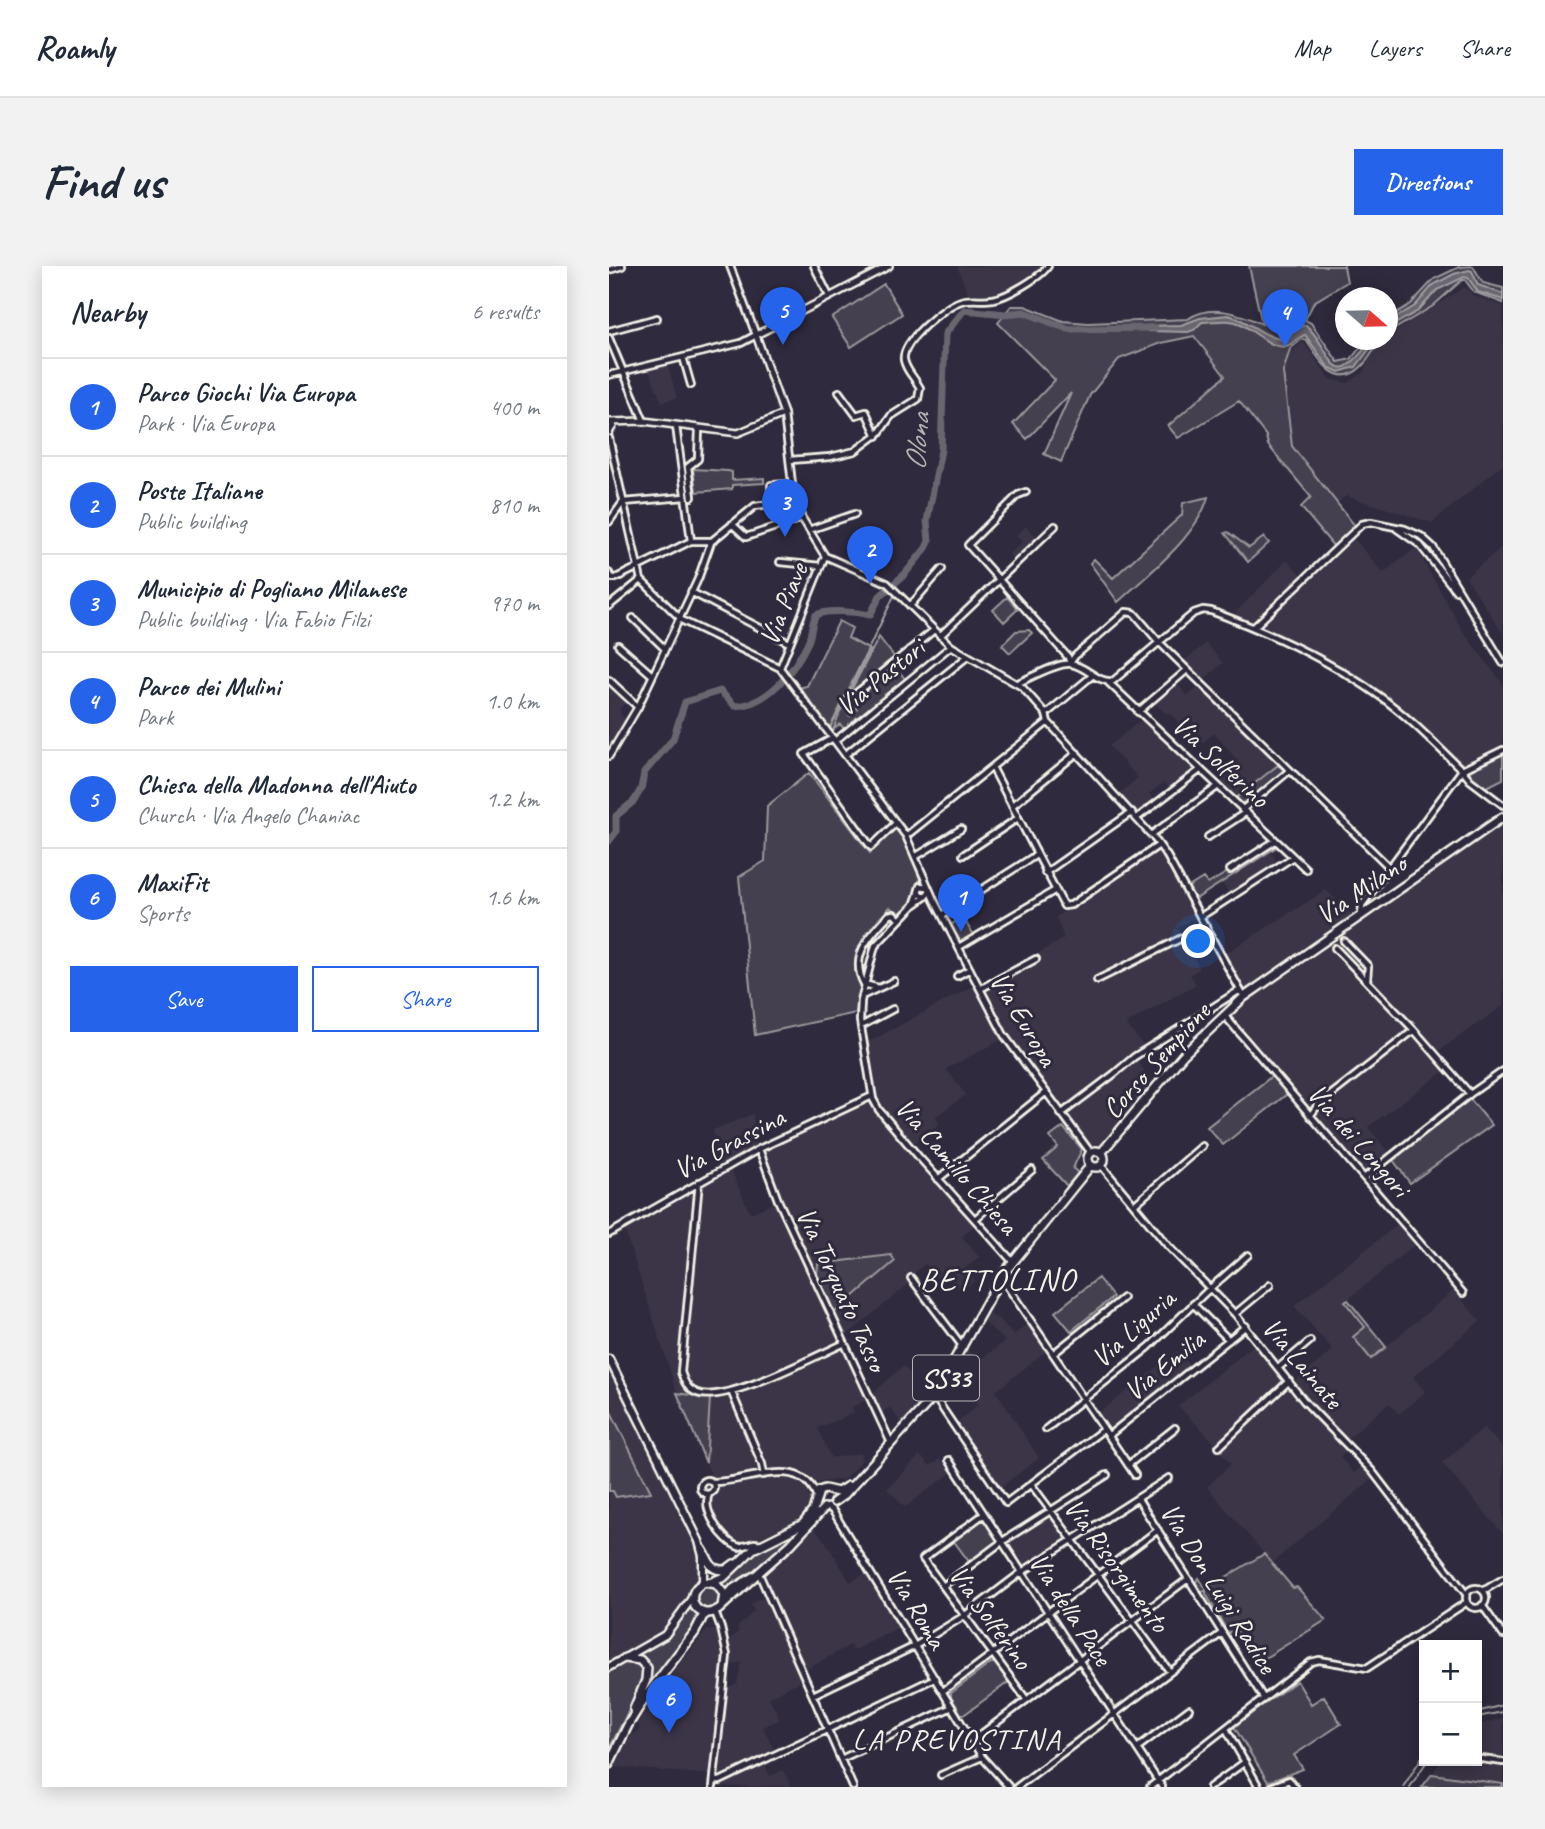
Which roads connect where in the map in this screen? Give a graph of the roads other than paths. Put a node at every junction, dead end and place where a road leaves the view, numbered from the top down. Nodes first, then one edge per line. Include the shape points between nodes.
1 (622, 266) edge
2 (730, 266) edge
3 (814, 266) edge
4 (889, 266) edge
5 (1048, 266) edge
6 (609, 270) edge
7 (829, 296) junction
8 (657, 318) dead end
9 (609, 331) edge
10 (756, 335) junction
11 (609, 338) edge
12 (611, 347) edge
13 (684, 357) junction
14 (624, 371) junction
15 (609, 375) edge
16 (691, 385) dead end
17 (839, 393) dead end
18 (784, 414) junction
19 (644, 421) junction
20 (676, 426) junction
21 (610, 429) edge
22 (699, 429) junction
23 (877, 436) junction
24 (790, 460) junction
25 (792, 484) junction
26 (1026, 492) dead end
27 (685, 497) junction
28 (692, 497) dead end
29 (794, 501) junction
30 (622, 502) junction
31 (772, 504) junction
32 (855, 514) dead end
33 (802, 518) junction
34 (609, 522) edge
35 (732, 524) junction
36 (1055, 526) dead end
37 (809, 530) junction
38 (691, 541) junction
39 (712, 541) junction
40 (825, 556) junction
41 (780, 562) dead end
42 (821, 566) junction
43 (636, 567) junction
44 (942, 569) dead end
45 (609, 573) edge
46 (641, 580) junction
47 (998, 580) junction
48 (691, 592) junction
49 (609, 606) edge
50 (910, 606) junction
51 (678, 617) junction
52 (633, 618) dead end
53 (1254, 627) junction
54 (934, 630) junction
55 (940, 636) junction
56 (1159, 642) junction
57 (789, 643) junction
58 (618, 645) dead end
59 (951, 646) junction
60 (664, 648) junction
61 (968, 656) junction
62 (1070, 663) junction
63 (1503, 663) edge
64 (1187, 670) junction
65 (782, 671) junction
66 (652, 675) junction
67 (1093, 675) junction
68 (609, 680) edge
69 (1108, 682) junction
70 (1018, 683) junction
71 (848, 700) dead end
72 (638, 707) junction
73 (1138, 712) junction
74 (1046, 714) junction
75 (1048, 722) junction
76 (834, 740) junction
77 (1503, 750) edge
78 (1077, 753) junction
79 (845, 755) junction
80 (609, 756) edge
81 (992, 767) junction
82 (1462, 769) junction
83 (1200, 770) junction
84 (1289, 771) junction
85 (1217, 787) junction
86 (1503, 805) edge
87 (1012, 806) junction
88 (1132, 812) junction
89 (1243, 812) junction
90 (1503, 817) edge
91 (1018, 818) junction
92 (1137, 818) junction
93 (896, 823) junction
94 (961, 829) dead end
95 (1151, 835) junction
96 (906, 836) junction
97 (1208, 837) dead end
98 (1275, 841) junction
99 (1159, 845) junction
100 (963, 855) dead end
101 (1036, 855) junction
102 (915, 857) junction
103 (1293, 857) junction
104 (1389, 867) junction
105 (1306, 869) dead end
106 (1230, 870) dead end
107 (1045, 873) junction
108 (922, 874) junction
109 (919, 890) junction
110 (1054, 891) junction
111 (927, 893) junction
112 (914, 905) junction
113 (942, 915) junction
114 (1360, 915) junction
115 (1200, 916) junction
116 (899, 919) junction
117 (1206, 926) junction
118 (1344, 941) dead end
119 (959, 947) junction
120 (1335, 948) dead end
121 (1036, 958) dead end
122 (970, 969) junction
123 (957, 976) dead end
124 (1097, 980) dead end
125 (894, 981) dead end
126 (1367, 981) junction
127 (864, 984) junction
128 (879, 988) junction
129 (980, 989) junction
130 (1242, 994) junction
131 (862, 996) junction
132 (893, 1009) dead end
133 (1224, 1015) junction
134 (861, 1026) junction
135 (1414, 1030) junction
136 (1503, 1071) edge
137 (1045, 1093) junction
138 (1470, 1094) junction
139 (872, 1096) junction
140 (1318, 1105) junction
141 (1305, 1109) junction
142 (1061, 1114) junction
143 (1310, 1116) junction
144 (1202, 1146) dead end
145 (759, 1149) junction
146 (1091, 1153) junction
147 (1101, 1153) junction
148 (1091, 1165) junction
149 (1101, 1165) junction
150 (1033, 1170) dead end
151 (1364, 1178) junction
152 (938, 1179) junction
153 (699, 1182) junction
154 (1134, 1205) junction
155 (975, 1219) junction
156 (609, 1234) edge
157 (1248, 1255) dead end
158 (1012, 1261) junction
159 (1001, 1277) junction
160 (911, 1278) dead end
161 (1270, 1284) dead end
162 (1210, 1288) junction
163 (1463, 1293) dead end
164 (1123, 1298) dead end
165 (1193, 1304) junction
166 (1235, 1314) junction
167 (1246, 1326) junction
168 (1229, 1340) junction
169 (1310, 1341) dead end
170 (843, 1344) junction
171 (963, 1347) junction
172 (1053, 1353) junction
173 (609, 1359) edge
174 (1278, 1368) junction
175 (1289, 1381) junction
176 (732, 1392) junction
177 (934, 1396) junction
178 (1084, 1399) junction
179 (1175, 1428) dead end
180 (1045, 1429) dead end
181 (1104, 1429) junction
182 (1108, 1436) junction
183 (891, 1444) junction
184 (1219, 1447) dead end
185 (949, 1460) dead end
186 (1128, 1465) junction
187 (867, 1469) junction
188 (764, 1475) junction
189 (1107, 1475) dead end
190 (1135, 1475) dead end
191 (1169, 1478) dead end
192 (723, 1481) junction
193 (711, 1482) junction
194 (1031, 1484) junction
195 (831, 1491) junction
196 (711, 1492) junction
197 (818, 1495) junction
198 (1138, 1499) junction
199 (830, 1506) junction
200 (1051, 1511) junction
201 (984, 1514) junction
202 (1158, 1530) junction
203 (1072, 1540) junction
204 (1003, 1541) junction
205 (764, 1544) junction
206 (702, 1549) junction
207 (750, 1551) junction
208 (1022, 1572) junction
209 (756, 1574) junction
210 (1098, 1574) junction
211 (1188, 1579) junction
212 (1503, 1579) edge
213 (709, 1582) junction
214 (943, 1587) junction
215 (1483, 1591) junction
216 (1467, 1594) junction
217 (692, 1598) junction
218 (723, 1602) junction
219 (1467, 1602) junction
220 (1482, 1605) junction
221 (682, 1611) junction
222 (704, 1611) junction
223 (1047, 1613) junction
224 (964, 1615) junction
225 (1132, 1620) junction
226 (1222, 1633) junction
227 (1503, 1635) edge
228 (915, 1646) junction
229 (993, 1654) junction
230 (625, 1658) junction
231 (1079, 1661) junction
232 (609, 1667) edge
233 (1170, 1672) junction
234 (935, 1678) junction
235 (943, 1691) junction
236 (813, 1695) junction
237 (1026, 1699) junction
238 (1263, 1699) junction
239 (952, 1707) junction
240 (1189, 1709) dead end
241 (1113, 1714) junction
242 (628, 1725) junction
243 (1226, 1729) junction
244 (828, 1730) junction
245 (972, 1741) junction
246 (1137, 1748) junction
247 (982, 1756) junction
248 (841, 1759) junction
249 (1482, 1759) dead end
250 (1245, 1762) junction
251 (1503, 1762) edge
252 (609, 1764) edge
253 (941, 1775) dead end
254 (1158, 1781) junction
255 (714, 1784) edge
256 (1219, 1784) edge
257 (853, 1787) edge
258 (1009, 1787) edge
259 (1017, 1787) edge
260 (1150, 1787) edge
261 (1162, 1787) edge
262 (1210, 1787) edge
263 (1259, 1787) edge
264 (1271, 1787) edge
265 (1295, 1787) edge

1 - 6 street
2 - 10 street
3 - 7 street
4 - 7 street
5 - 23 street via 995,299 953,305 911,339 904,360 920,393 914,403 891,416
7 - 10 street
8 - 9 street
10 - 13 street
10 - 18 street
11 - 12 street
12 - 14 street
13 - 14 street
13 - 16 street
14 - 15 street
14 - 19 street
17 - 23 street via 856,415 866,412
18 - 22 street via 738,433
18 - 24 street
19 - 20 street
19 - 21 street via 624,422
20 - 22 street
20 - 27 street
21 - 30 street
22 - 28 street via 698,459 688,467
23 - 24 street via 843,455
24 - 25 street
25 - 29 street
25 - 31 street via 771,485
26 - 47 street via 968,545
27 - 30 street
27 - 38 street
29 - 31 street
29 - 33 street
30 - 34 street
30 - 43 street
31 - 35 street via 755,506
32 - 37 street
33 - 35 street via 746,537
33 - 37 street
35 - 39 street
36 - 47 street
37 - 40 street
38 - 39 street
38 - 43 street
39 - 48 street
40 - 42 street, Via Piave
40 - 50 street via 887,583
41 - 42 street
42 - 57 street, Via Piave
43 - 45 street via 614,578
43 - 46 street
44 - 50 street
46 - 49 street
46 - 51 street
47 - 55 street
47 - 62 street
48 - 51 street
48 - 57 street
50 - 54 street
51 - 60 street
51 - 65 street
52 - 60 street
53 - 56 street via 1203,610
53 - 63 street via 1367,522 1376,522 1394,527 1420,545 1469,608
53 - 82 street via 1377,694
54 - 55 street
54 - 71 street
55 - 59 street
56 - 62 street via 1134,613 1126,612
56 - 64 street
56 - 69 street
57 - 65 street, Via Piave
58 - 66 street
59 - 61 street
59 - 76 street, Via Pastori
60 - 66 street
61 - 70 street
61 - 79 street
62 - 67 street, Via Solferino
62 - 70 street
64 - 73 street
64 - 84 street
65 - 76 street, Via Europa
66 - 72 street
67 - 69 street, Via Solferino
67 - 74 street
68 - 72 street
69 - 73 street, Via Solferino
70 - 74 street
72 - 80 street
73 - 83 street, Via Solferino
74 - 75 street
75 - 78 street
75 - 81 street
76 - 79 street, Via Europa
76 - 93 street, Via Pastori via 804,754 871,846
77 - 82 street
78 - 87 street
78 - 88 street
79 - 93 street, Via Europa
81 - 87 street
81 - 96 street
82 - 86 street
82 - 104 street
83 - 85 street, Via Solferino
83 - 92 street
84 - 89 street
84 - 104 street
85 - 89 street, Via Solferino
85 - 95 street
87 - 91 street
88 - 92 street
88 - 107 street
89 - 97 street
89 - 98 street, Via Solferino
90 - 114 main road, Via Milano
91 - 100 street
91 - 101 street
92 - 95 street
93 - 96 street, Via Europa
94 - 102 street
95 - 99 street
96 - 102 street, Via Europa
98 - 103 street, Via Solferino
98 - 106 street
99 - 110 street via 1071,905 1061,904
99 - 115 street
101 - 107 street
101 - 113 street
102 - 108 street, Via Europa
103 - 105 street, Via Solferino
103 - 115 street
104 - 114 street
107 - 110 street
108 - 109 street
108 - 111 street, Via Europa
109 - 111 street
109 - 111 street via 923,885
109 - 112 street, Via Camillo Chiesa
110 - 119 street
111 - 112 street, Via Camillo Chiesa
111 - 113 street, Via Europa
112 - 116 street, Via Camillo Chiesa
113 - 119 street, Via Europa
114 - 130 main road, Via Milano
115 - 117 street
116 - 127 street, Via Camillo Chiesa via 875,946
116 - 127 street via 889,915 866,942 858,969
117 - 124 street
117 - 130 street
118 - 126 street via 1368,966
119 - 122 street, Via Europa
120 - 126 street
121 - 129 street
122 - 123 street
122 - 129 street, Via Europa
125 - 128 street
126 - 135 street
127 - 128 street
127 - 131 street, Via Camillo Chiesa
128 - 131 street
129 - 137 street, Via Europa via 1008,1042
130 - 133 main road, Corso Sempione
130 - 142 street via 1132,1059
131 - 134 street, Via Camillo Chiesa
132 - 134 street
133 - 141 street, Via dei Longori
133 - 147 main road, Corso Sempione via 1183,1055
134 - 139 street, Via Camillo Chiesa
135 - 138 street
135 - 140 street
136 - 138 street
137 - 142 street, Via Europa
137 - 152 street
138 - 151 street
139 - 145 street, Via Grassina
139 - 152 street, Via Camillo Chiesa
140 - 141 street
140 - 143 street
141 - 143 street, Via dei Longori
142 - 146 street, Via Europa
143 - 151 street, Via dei Longori
144 - 154 street
145 - 153 street, Via Grassina
145 - 170 street, Via Torquato Tasso
146 - 147 main road
146 - 148 main road
147 - 149 main road
148 - 149 main road
148 - 158 main road, SS33
149 - 154 street, Via Lainate
150 - 155 street
151 - 163 street, Via dei Longori
152 - 155 street, Via Camillo Chiesa
153 - 156 street, Via Grassina
153 - 176 street via 681,1372 687,1386 697,1393
154 - 162 street, Via Lainate
155 - 158 street, Via Camillo Chiesa
157 - 162 street, Via Liguria
158 - 159 main road, SS33
159 - 171 main road, SS33
159 - 172 street
160 - 171 street
161 - 166 street
162 - 165 street, Via Liguria
162 - 166 street, Via Lainate
164 - 172 street
165 - 168 street
165 - 178 street, Via Liguria via 1149,1347
166 - 167 street, Via Lainate
167 - 168 street, Via Emilia
167 - 174 street, Via Lainate
168 - 182 street, Via Emilia
169 - 174 street
170 - 176 street
170 - 183 street, Via Torquato Tasso
171 - 177 main road, SS33
172 - 178 street
173 - 206 main road
174 - 175 street, Via Lainate
175 - 184 street
175 - 216 street, Via Lainate via 1372,1471
176 - 188 street
177 - 183 main road, SS33
177 - 194 street via 1006,1503
178 - 180 street, Via Liguria
178 - 181 street
179 - 186 street
181 - 182 street
181 - 194 street
182 - 186 street
183 - 187 main road, SS33
185 - 201 street, Via della Pace
186 - 190 street
187 - 195 main road via 842,1490
187 - 199 main road
188 - 192 street
188 - 197 street via 788,1472
189 - 200 street
191 - 198 street
192 - 193 street
192 - 196 street
193 - 196 street
193 - 196 street via 701,1487 703,1493
194 - 200 street, Via Risorgimento
195 - 197 main road
195 - 199 main road
196 - 205 street via 707,1506 725,1540 739,1547
197 - 199 main road via 819,1505
197 - 205 main road via 803,1524
198 - 202 street, Via Don Luigi Radice
198 - 203 street
199 - 209 main road
199 - 228 street, Via Roma
200 - 203 street, Via Risorgimento
200 - 204 street
201 - 204 street, Via della Pace
201 - 214 street, Via Solferino via 923,1559
202 - 210 street
202 - 211 street, Via Don Luigi Radice
203 - 208 street
203 - 210 street, Via Risorgimento
204 - 208 street, Via della Pace
204 - 214 street
205 - 207 main road
206 - 207 main road via 711,1566 720,1570
206 - 213 main road
207 - 213 main road via 725,1577
208 - 223 street, Via della Pace
208 - 224 street
209 - 218 main road
209 - 236 street
210 - 223 street
210 - 225 street, Via Risorgimento
211 - 225 street
211 - 226 street, Via Don Luigi Radice
212 - 215 street
213 - 217 main road via 695,1588
213 - 218 main road via 721,1588
214 - 224 street, Via Solferino
215 - 216 street via 1476,1588
215 - 220 street
216 - 219 street
217 - 221 main road
217 - 222 main road
218 - 222 main road
219 - 220 street via 1475,1608
219 - 238 street via 1367,1668 1315,1660
220 - 227 street
221 - 222 main road via 689,1607
221 - 230 main road via 665,1634
222 - 242 main road
222 - 255 street via 723,1636 727,1661
223 - 229 street
223 - 231 street, Via della Pace
224 - 228 street
224 - 229 street, Via Solferino
225 - 231 street
225 - 233 street, Via Risorgimento
226 - 233 street
226 - 238 street, Via Don Luigi Radice
228 - 234 street, Via Roma
228 - 236 street
229 - 235 street
229 - 237 street, Via Solferino
230 - 232 main road
230 - 242 main road via 640,1660 647,1671
231 - 237 street
231 - 241 street, Via della Pace
233 - 241 street
234 - 235 street, Via Roma
234 - 244 street
235 - 239 street, Via Roma
236 - 244 street
237 - 245 street
238 - 243 street
239 - 245 street, Via Roma
239 - 248 street
240 - 246 street
241 - 246 street, Via della Pace
241 - 259 street
242 - 252 main road
243 - 250 street
243 - 254 street
244 - 248 street
244 - 255 street
245 - 247 street, Via Roma
246 - 254 street, Via della Pace
247 - 253 street
247 - 258 street
248 - 257 street
249 - 251 street
250 - 256 street
250 - 263 street
254 - 260 street
254 - 261 street, Via della Pace
256 - 262 street
264 - 265 street via 1289,1780

